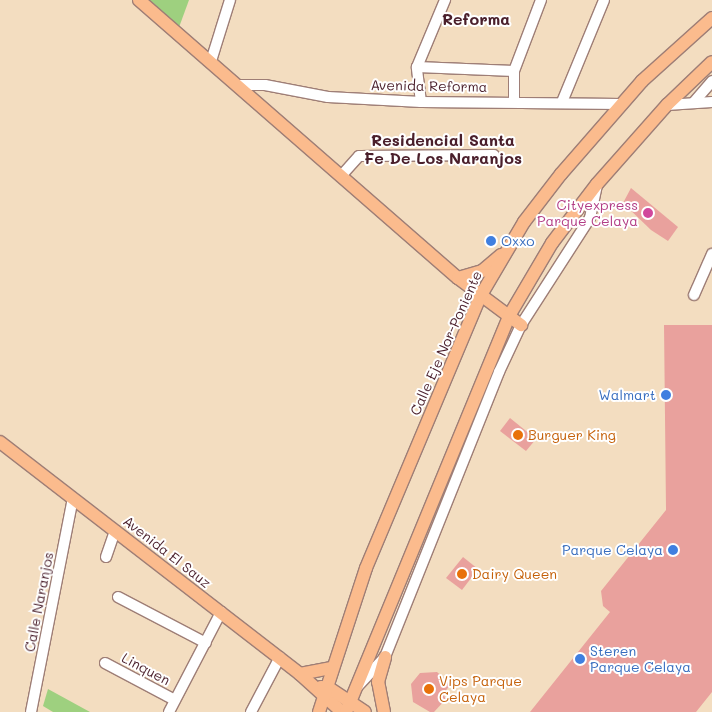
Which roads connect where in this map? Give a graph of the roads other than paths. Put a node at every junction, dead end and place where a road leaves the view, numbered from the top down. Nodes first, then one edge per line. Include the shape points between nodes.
1 (139, 0) edge
2 (230, 0) edge
3 (445, 0) edge
4 (541, 0) edge
5 (604, 0) edge
6 (712, 18) edge
7 (211, 61) junction
8 (712, 62) edge
9 (417, 67) junction
10 (514, 71) junction
11 (712, 81) edge
12 (237, 85) junction
13 (514, 101) junction
14 (420, 102) junction
15 (562, 102) junction
16 (694, 102) junction
17 (712, 102) edge
18 (621, 104) junction
19 (667, 105) junction
20 (494, 156) dead end
21 (341, 176) junction
22 (597, 184) junction
23 (507, 251) junction
24 (712, 254) edge
25 (708, 274) edge
26 (458, 278) junction
27 (481, 296) junction
28 (694, 296) dead end
29 (509, 316) junction
30 (521, 325) junction
31 (0, 442) edge
32 (73, 498) junction
33 (115, 531) junction
34 (106, 557) dead end
35 (118, 597) dead end
36 (221, 612) junction
37 (206, 643) junction
38 (280, 657) junction
39 (385, 657) junction
40 (105, 663) dead end
41 (331, 668) junction
42 (300, 674) junction
43 (356, 688) junction
44 (323, 691) junction
45 (175, 700) junction
46 (346, 708) edge
47 (31, 712) edge
48 (169, 712) edge
49 (251, 712) edge
50 (319, 712) edge
51 (365, 712) edge
52 (384, 712) edge

1 - 7 main road
2 - 7 street
3 - 9 street
4 - 10 street
5 - 15 street
6 - 18 main road, Calle Eje Nor-Poniente
7 - 12 main road
8 - 19 main road
9 - 10 street
9 - 14 street
10 - 13 street
11 - 16 street
12 - 14 street, Avenida Reforma via 265,85 328,97
12 - 21 main road
13 - 14 street, Avenida Reforma
13 - 15 street, Avenida Reforma
15 - 18 street, Avenida Reforma
16 - 17 street
16 - 19 street
18 - 23 main road, Calle Eje Nor-Poniente via 555,181
19 - 22 main road
20 - 21 street via 359,156
21 - 26 main road
22 - 29 main road via 552,243
22 - 30 street via 590,218
23 - 26 main road via 482,270
23 - 27 main road, Calle Eje Nor-Poniente
24 - 25 street
25 - 28 street
26 - 27 main road
27 - 29 main road
27 - 41 main road, Calle Eje Nor-Poniente via 366,568
29 - 30 main road
29 - 43 main road
30 - 39 street via 498,372
31 - 32 main road, Avenida El Sauz
32 - 33 main road, Avenida El Sauz
32 - 47 street, Calle Naranjos
33 - 34 street
33 - 36 main road, Avenida El Sauz
35 - 37 street
36 - 37 street
36 - 38 main road, Avenida El Sauz
37 - 45 street
38 - 42 main road, Avenida El Sauz
38 - 49 street
39 - 43 street
39 - 52 main road via 378,682
40 - 45 street, Linquen
41 - 42 main road
41 - 44 main road, Calle Eje Nor-Poniente
42 - 44 main road, Avenida El Sauz
43 - 46 main road
44 - 46 main road, Avenida El Sauz
44 - 50 main road, Calle Eje Nor-Poniente
45 - 48 street
46 - 51 main road, Avenida El Sauz

